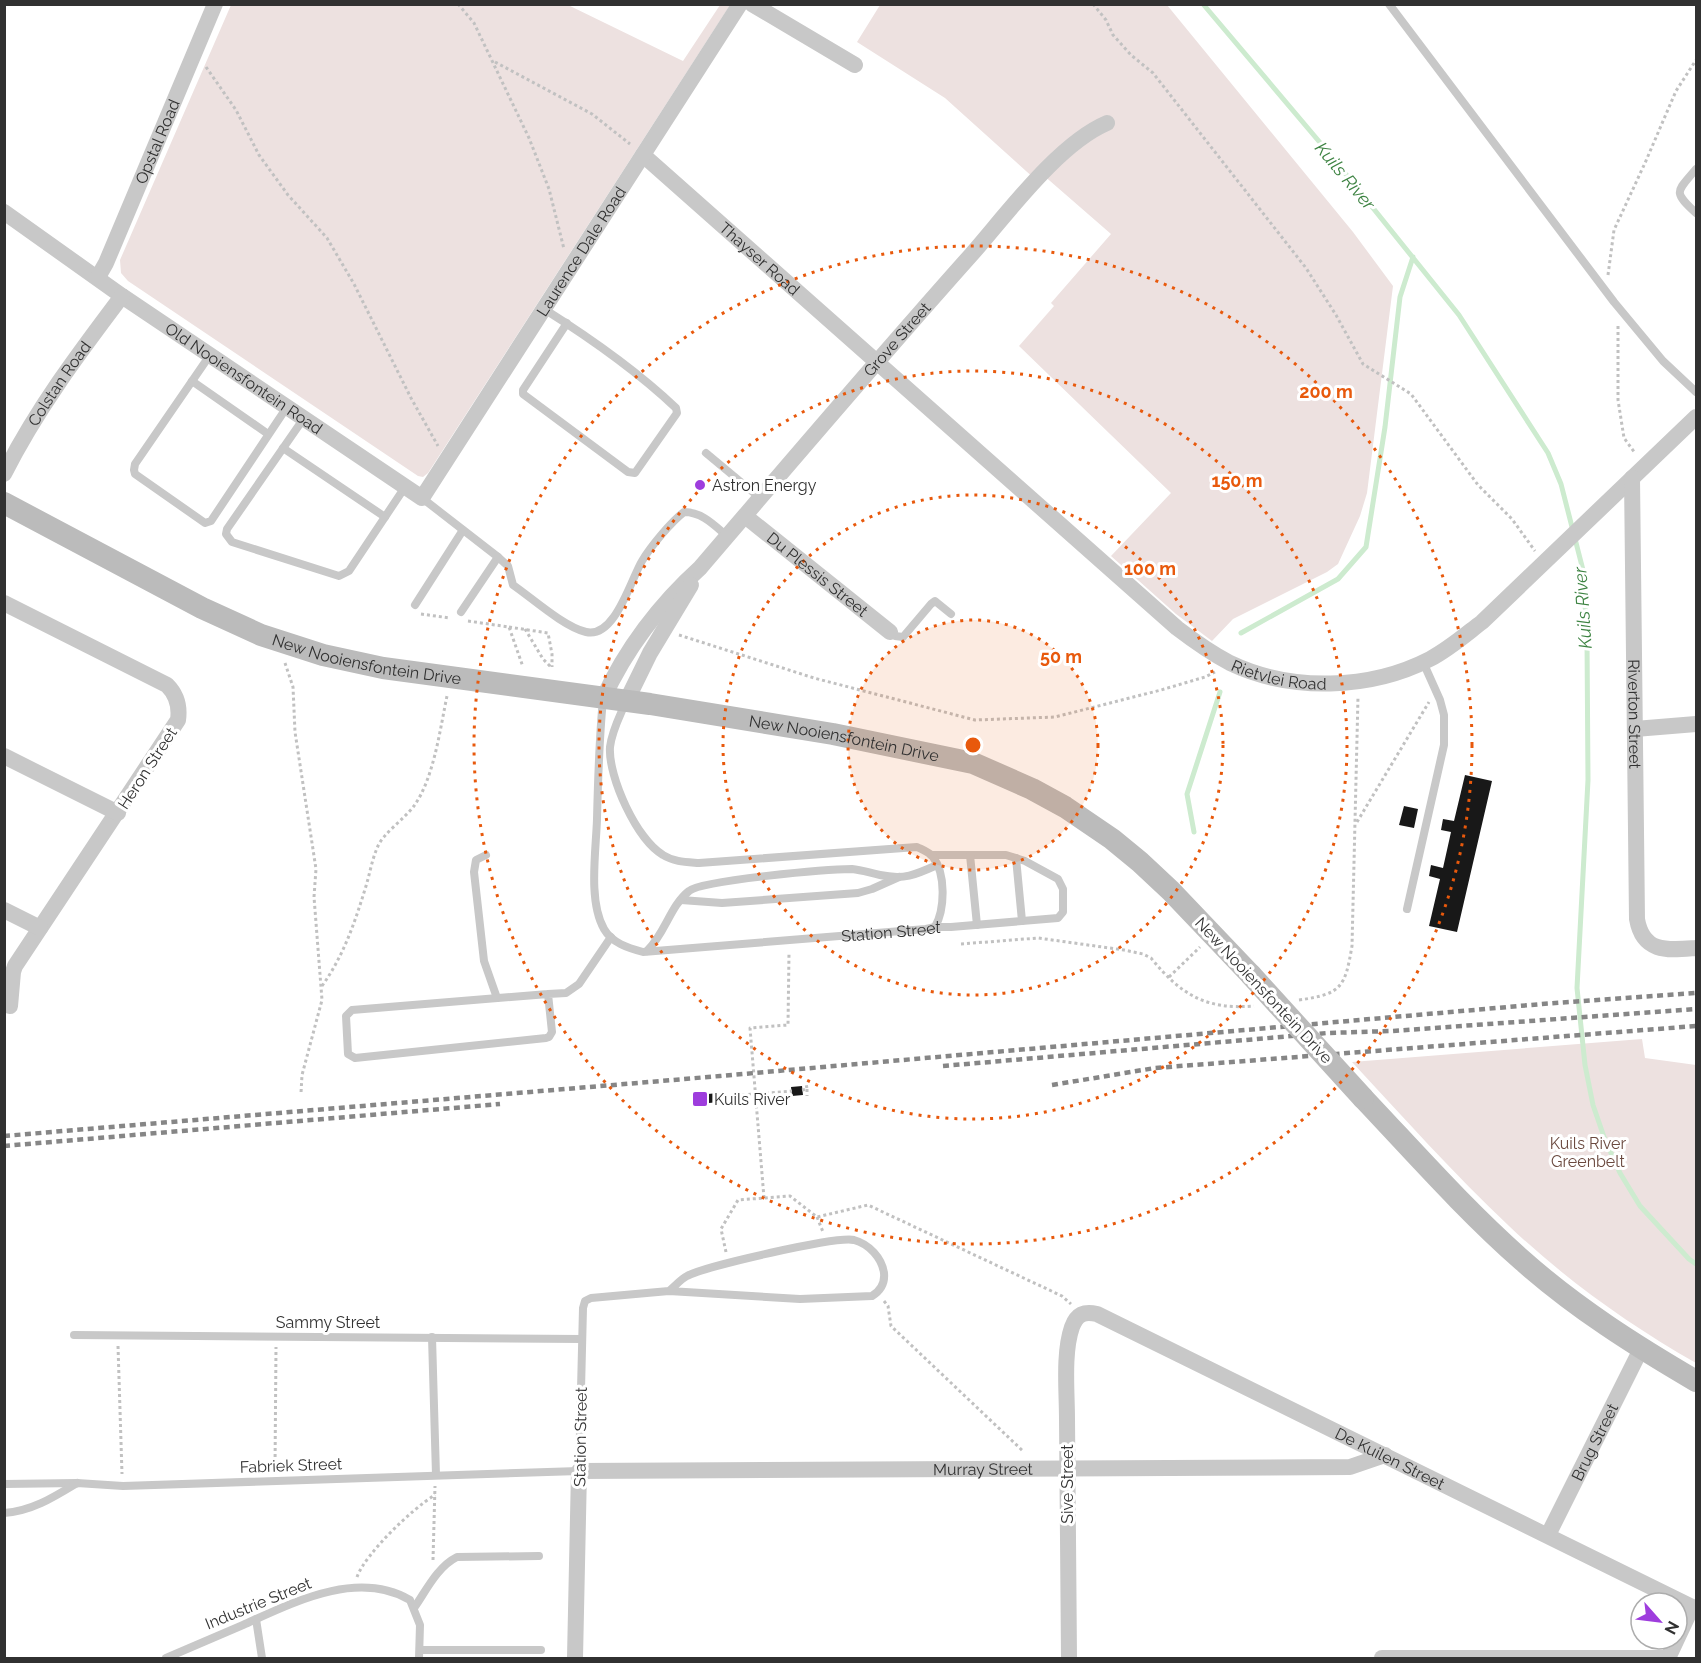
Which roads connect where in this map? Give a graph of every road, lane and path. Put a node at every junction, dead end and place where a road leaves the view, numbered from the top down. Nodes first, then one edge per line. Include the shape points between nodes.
1 (215, 4) edge
2 (458, 4) edge
3 (740, 4) edge
4 (752, 4) edge
5 (1093, 4) edge
6 (1389, 4) edge
7 (1696, 60) edge
8 (493, 61) junction
9 (855, 65) dead end
10 (199, 74) dead end
11 (1107, 123) dead end
12 (643, 155) junction
13 (1696, 169) edge
14 (4, 212) edge
15 (1696, 213) edge
16 (570, 269) junction
17 (98, 277) junction
18 (122, 296) junction
19 (1614, 302) junction
20 (544, 309) junction
21 (567, 323) junction
22 (210, 355) junction
23 (877, 362) junction
24 (192, 381) junction
25 (1696, 392) edge
26 (287, 407) junction
27 (1696, 417) edge
28 (304, 418) junction
29 (268, 434) junction
30 (283, 448) junction
31 (706, 453) dead end
32 (450, 455) junction
33 (1636, 455) dead end
34 (4, 474) edge
35 (1632, 478) junction
36 (405, 487) junction
37 (422, 498) junction
38 (760, 498) junction
39 (4, 503) edge
40 (745, 516) junction
41 (385, 517) junction
42 (463, 530) junction
43 (727, 536) junction
44 (1542, 554) junction
45 (498, 558) junction
46 (700, 568) junction
47 (4, 603) edge
48 (415, 605) dead end
49 (460, 612) dead end
50 (422, 614) dead end
51 (951, 614) dead end
52 (509, 627) junction
53 (525, 629) junction
54 (890, 632) joint
55 (675, 633) dead end
56 (283, 658) dead end
57 (1423, 662) junction
58 (552, 667) junction
59 (1218, 670) dead end
60 (525, 672) dead end
61 (556, 676) dead end
62 (1436, 692) junction
63 (1358, 694) dead end
64 (447, 696) dead end
65 (603, 699) junction
66 (626, 702) junction
67 (1696, 724) edge
68 (1635, 729) junction
69 (4, 756) edge
70 (118, 813) junction
71 (1356, 824) junction
72 (486, 855) dead end
73 (931, 855) junction
74 (970, 855) junction
75 (1016, 858) junction
76 (937, 865) junction
77 (899, 877) junction
78 (681, 900) junction
79 (1407, 909) dead end
80 (4, 910) edge
81 (1022, 921) junction
82 (977, 925) junction
83 (935, 927) junction
84 (40, 928) junction
85 (611, 937) junction
86 (961, 944) dead end
87 (1204, 944) dead end
88 (1696, 948) edge
89 (647, 951) junction
90 (788, 961) dead end
91 (1169, 977) junction
92 (321, 988) junction
93 (548, 994) junction
94 (497, 998) junction
95 (1296, 1001) dead end
96 (10, 1006) dead end
97 (1257, 1006) dead end
98 (806, 1083) dead end
99 (792, 1091) dead end
100 (703, 1092) dead end
101 (301, 1094) dead end
102 (755, 1094) junction
103 (807, 1096) dead end
104 (718, 1097) dead end
105 (704, 1106) dead end
106 (764, 1198) junction
107 (724, 1244) dead end
108 (669, 1291) junction
109 (1062, 1296) dead end
110 (888, 1306) dead end
111 (1082, 1313) joint
112 (74, 1335) dead end
113 (117, 1335) junction
114 (276, 1336) junction
115 (432, 1337) junction
116 (582, 1339) junction
117 (1641, 1349) junction
118 (1696, 1381) edge
119 (1027, 1455) dead end
120 (1385, 1455) junction
121 (1067, 1469) junction
122 (579, 1471) junction
123 (436, 1475) junction
124 (275, 1480) junction
125 (77, 1483) junction
126 (4, 1484) edge
127 (123, 1486) junction
128 (435, 1495) junction
129 (4, 1513) edge
130 (1548, 1535) junction
131 (538, 1556) dead end
132 (433, 1580) junction
133 (352, 1589) junction
134 (414, 1608) junction
135 (1694, 1608) edge
136 (256, 1619) junction
137 (541, 1650) dead end
138 (419, 1654) edge
139 (1668, 1658) edge
140 (166, 1659) edge
141 (262, 1659) edge
142 (575, 1659) edge
143 (1069, 1659) edge
144 (1382, 1659) edge

1 - 17 street, Opstal Road
2 - 8 path via 474,24
3 - 12 street, Laurence Dale Road
4 - 9 street
5 - 44 path via 1113,35 1153,73 1299,259 1358,357 1368,369 1411,394 1478,485
6 - 19 lane
7 - 19 path via 1676,92 1614,230 1608,276
8 - 12 path via 592,114
8 - 16 path via 549,189
10 - 32 path via 204,63 236,110 259,155 327,238 437,445
11 - 23 street, Grove Street via 1055,160
12 - 16 street, Laurence Dale Road
12 - 23 street, Thayser Road
13 - 15 lane via 1679,195
14 - 17 street, Old Nooiensfontein Road
16 - 20 street, Laurence Dale Road
17 - 18 street, Old Nooiensfontein Road
18 - 22 street, Old Nooiensfontein Road
18 - 34 street, Colstan Road via 51,393
19 - 25 lane via 1663,361
19 - 33 path via 1624,438
20 - 21 lane
20 - 32 street, Laurence Dale Road
21 - 21 lane via 597,342 677,410 635,473 628,472 523,394
22 - 24 lane
22 - 26 street, Old Nooiensfontein Road
23 - 38 street, Grove Street
23 - 57 street, Rietvlei Road via 1177,628 1215,655 1253,672 1308,683 1370,679
24 - 29 lane
24 - 29 lane via 134,470 205,523 211,521
26 - 28 street, Old Nooiensfontein Road
26 - 29 lane
27 - 35 street, Rietvlei Road
28 - 30 lane
28 - 36 street, Old Nooiensfontein Road
30 - 41 lane
30 - 41 lane via 226,529 232,542 339,576 349,571
31 - 38 lane
32 - 37 street, Laurence Dale Road
35 - 44 street, Rietvlei Road
35 - 68 street, Riverton Street
36 - 37 street, Old Nooiensfontein Road
36 - 41 lane
37 - 42 lane, Old Nooiensfontein Road
38 - 40 street, Grove Street
39 - 65 street, New Nooiensfontein Drive via 261,635 323,655 383,668
40 - 43 street, Grove Street
40 - 54 street, Du Plessis Street
42 - 45 lane, Old Nooiensfontein Road
42 - 48 lane
43 - 45 lane, Old Nooiensfontein Road via 706,518 684,512 644,558 614,618 591,633 571,626 513,585 508,566
43 - 46 street, Grove Street
44 - 57 street, Rietvlei Road via 1482,622 1452,646
45 - 49 lane
46 - 65 street, Grove Street via 654,618 614,674
46 - 66 street, Grove Street
47 - 70 street, Heron Street via 173,691 178,720
50 - 52 path
51 - 54 lane via 935,601 903,637
52 - 53 path
52 - 60 path
53 - 58 path
53 - 58 path via 548,633
55 - 59 path via 814,678 975,720 1055,717 1161,690
56 - 92 path via 293,687 295,732 315,858
57 - 62 lane
58 - 61 path
62 - 71 path
62 - 79 lane via 1444,715 1444,745
63 - 71 path
64 - 92 path via 422,792 398,825 380,841 352,932
65 - 66 street, New Nooiensfontein Drive
65 - 85 lane via 596,898 600,919
66 - 73 lane via 612,738 613,774 641,833 669,859 699,863 917,847
66 - 117 street, New Nooiensfontein Drive, bridge via 945,756 1002,774 1065,807 1140,862 1171,891 1480,1221 1524,1262
67 - 68 street
68 - 88 street, Riverton Street via 1637,919 1641,933 1651,944 1667,950
69 - 70 street
70 - 84 street, Heron Street
71 - 95 path via 1352,946 1347,976 1333,991
72 - 94 lane via 476,860 474,872 484,961
73 - 74 lane
73 - 76 lane, Station Street
74 - 75 lane
74 - 82 lane
75 - 81 lane
75 - 81 lane via 1058,879 1063,889 1063,912 1058,918
76 - 77 lane via 913,876
76 - 83 lane, Station Street via 942,911
77 - 78 lane via 858,893 723,903
77 - 78 lane via 852,869 770,876 695,887
78 - 89 lane via 656,943
80 - 84 street
81 - 82 lane
82 - 83 lane
83 - 89 lane, Station Street
84 - 96 street, Heron Street via 13,972
85 - 89 lane, Station Street via 628,948
85 - 93 lane via 579,984 566,993
86 - 91 path via 1038,938 1124,950 1151,958
87 - 91 path
90 - 102 path via 788,1025 750,1028
91 - 97 path via 1189,994 1212,1005
92 - 101 path via 322,1000 302,1075
93 - 94 lane
93 - 94 lane via 552,1032 546,1038 355,1058 348,1054 346,1016 352,1010
98 - 103 path
99 - 102 path
100 - 105 path
102 - 104 path
102 - 106 path
106 - 107 path via 738,1200 721,1229
106 - 109 path via 790,1196 817,1217 868,1204
108 - 108 lane, Station Street via 687,1276 717,1267 847,1239 867,1246 884,1271 884,1280 872,1296 800,1299
108 - 116 lane, Station Street via 585,1301
110 - 119 path via 891,1326
111 - 120 street, De Kuilen Street via 1097,1314
111 - 121 street, Sive Street via 1069,1341
112 - 113 lane, Sammy Street
113 - 114 lane, Sammy Street
113 - 127 path
114 - 115 lane, Sammy Street
114 - 124 path
115 - 116 lane, Sammy Street
115 - 123 lane
116 - 122 lane, Station Street
117 - 118 street, New Nooiensfontein Drive
117 - 130 street, Brug Street
120 - 121 street, Murray Street via 1350,1467
120 - 130 street, De Kuilen Street
121 - 122 street, Murray Street
121 - 143 street, Sive Street
122 - 123 lane, Fabriek Street
122 - 142 street, Station Street
123 - 124 lane, Fabriek Street
123 - 128 path
124 - 127 lane, Fabriek Street
125 - 126 lane, Fabriek Street
125 - 127 lane, Fabriek Street
125 - 129 lane via 47,1501 19,1512
128 - 132 path
128 - 133 path via 397,1526 360,1568
130 - 135 street, De Kuilen Street
131 - 132 lane via 457,1557 446,1563
132 - 134 lane
133 - 134 lane, Industrie Street via 382,1588 410,1600
133 - 136 lane, Industrie Street via 330,1591
134 - 138 lane via 420,1625
135 - 139 street
136 - 140 lane, Industrie Street
136 - 141 lane
137 - 138 lane
139 - 144 street

